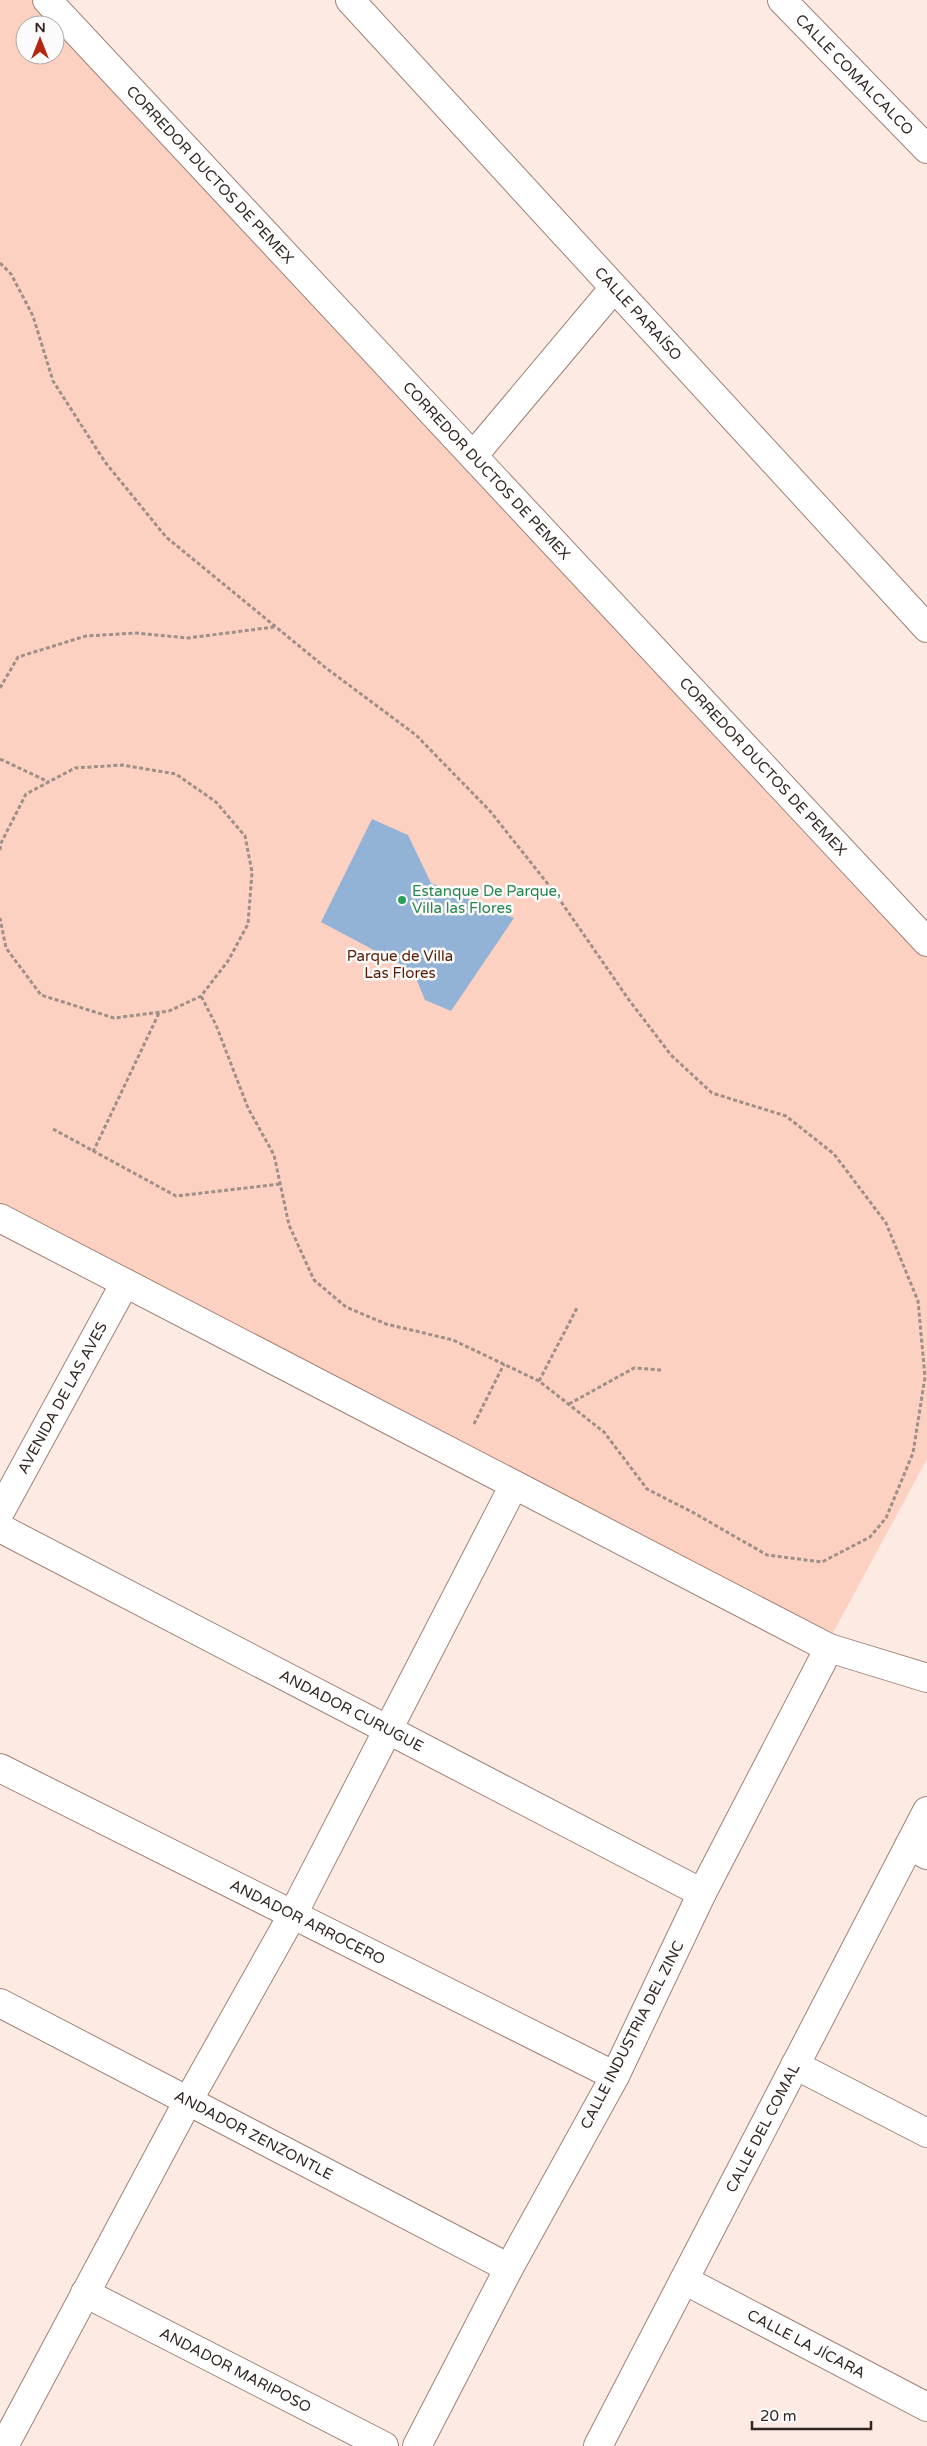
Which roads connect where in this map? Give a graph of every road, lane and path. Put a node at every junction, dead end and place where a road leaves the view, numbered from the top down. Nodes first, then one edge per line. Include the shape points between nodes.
1 (47, 0) edge
2 (350, 0) edge
3 (782, 0) edge
4 (927, 149) edge
5 (0, 263) edge
6 (614, 288) junction
7 (473, 456) junction
8 (274, 626) junction
9 (927, 628) edge
10 (0, 688) edge
11 (0, 759) edge
12 (49, 782) junction
13 (0, 850) edge
14 (0, 918) edge
15 (927, 942) edge
16 (201, 996) junction
17 (159, 1013) junction
18 (53, 1130) dead end
19 (93, 1152) junction
20 (280, 1184) junction
21 (0, 1218) edge
22 (125, 1283) junction
23 (576, 1308) dead end
24 (504, 1364) junction
25 (662, 1370) dead end
26 (539, 1381) junction
27 (569, 1404) junction
28 (459, 1456) junction
29 (514, 1485) junction
30 (0, 1512) edge
31 (0, 1528) edge
32 (829, 1648) junction
33 (927, 1678) edge
34 (388, 1730) junction
35 (0, 1768) edge
36 (927, 1811) edge
37 (918, 1850) edge
38 (702, 1893) junction
39 (293, 1914) junction
40 (0, 2003) edge
41 (795, 2065) junction
42 (616, 2076) junction
43 (188, 2101) junction
44 (927, 2133) edge
45 (509, 2268) junction
46 (684, 2280) junction
47 (85, 2293) junction
48 (927, 2407) edge
49 (4, 2446) edge
50 (384, 2446) edge
51 (417, 2446) edge
52 (598, 2446) edge

1 - 7 street, CORREDOR DUCTOS DE PEMEX
2 - 6 street, CALLE PARAÍSO
3 - 4 street, CALLE COMALCALCO
5 - 8 path via 11,274 33,316 53,381 105,462 166,537
6 - 7 street
6 - 9 street, CALLE PARAÍSO
7 - 15 street, CORREDOR DUCTOS DE PEMEX
8 - 10 path via 188,638 136,633 86,636 18,657
8 - 27 path via 416,735 490,812 555,893 671,1055 712,1093 786,1116 834,1154 886,1223 918,1301 925,1377 913,1453 886,1518 870,1537 822,1562 767,1555 647,1490 604,1432
11 - 12 path
12 - 13 path via 26,794
12 - 16 path via 75,768 122,765 176,774 216,802 245,836 252,872 248,924 228,961
14 - 17 path via 6,948 41,995 114,1018
16 - 17 path via 169,1012
16 - 20 path via 216,1025 248,1108 274,1155
17 - 19 path
18 - 19 path
19 - 20 path via 176,1196
20 - 24 path via 289,1225 314,1280 346,1306 378,1321 453,1340
21 - 22 street
22 - 28 street
22 - 30 street, AVENIDA DE LAS AVES
23 - 26 path
24 - 26 path
24 - 28 path
25 - 27 path via 634,1368
26 - 27 path
28 - 29 street
29 - 32 street
29 - 34 street
31 - 34 street, ANDADOR CURUGUE
32 - 33 street
32 - 38 street, CALLE INDUSTRIA DEL ZINC
34 - 38 street, ANDADOR CURUGUE
34 - 39 street
35 - 39 street, ANDADOR ARROCERO
36 - 37 street, CALLE DEL COMAL
37 - 41 street, CALLE DEL COMAL
38 - 42 street, CALLE INDUSTRIA DEL ZINC
39 - 42 street, ANDADOR ARROCERO
39 - 43 street
40 - 43 street, ANDADOR ZENZONTLE
41 - 44 street
41 - 46 street, CALLE DEL COMAL
42 - 45 street, CALLE INDUSTRIA DEL ZINC
43 - 45 street, ANDADOR ZENZONTLE
43 - 47 street
45 - 51 street, CALLE INDUSTRIA DEL ZINC
46 - 48 street, CALLE LA JÍCARA
46 - 52 street, CALLE DEL COMAL
47 - 49 street
47 - 50 street, ANDADOR MARIPOSO

